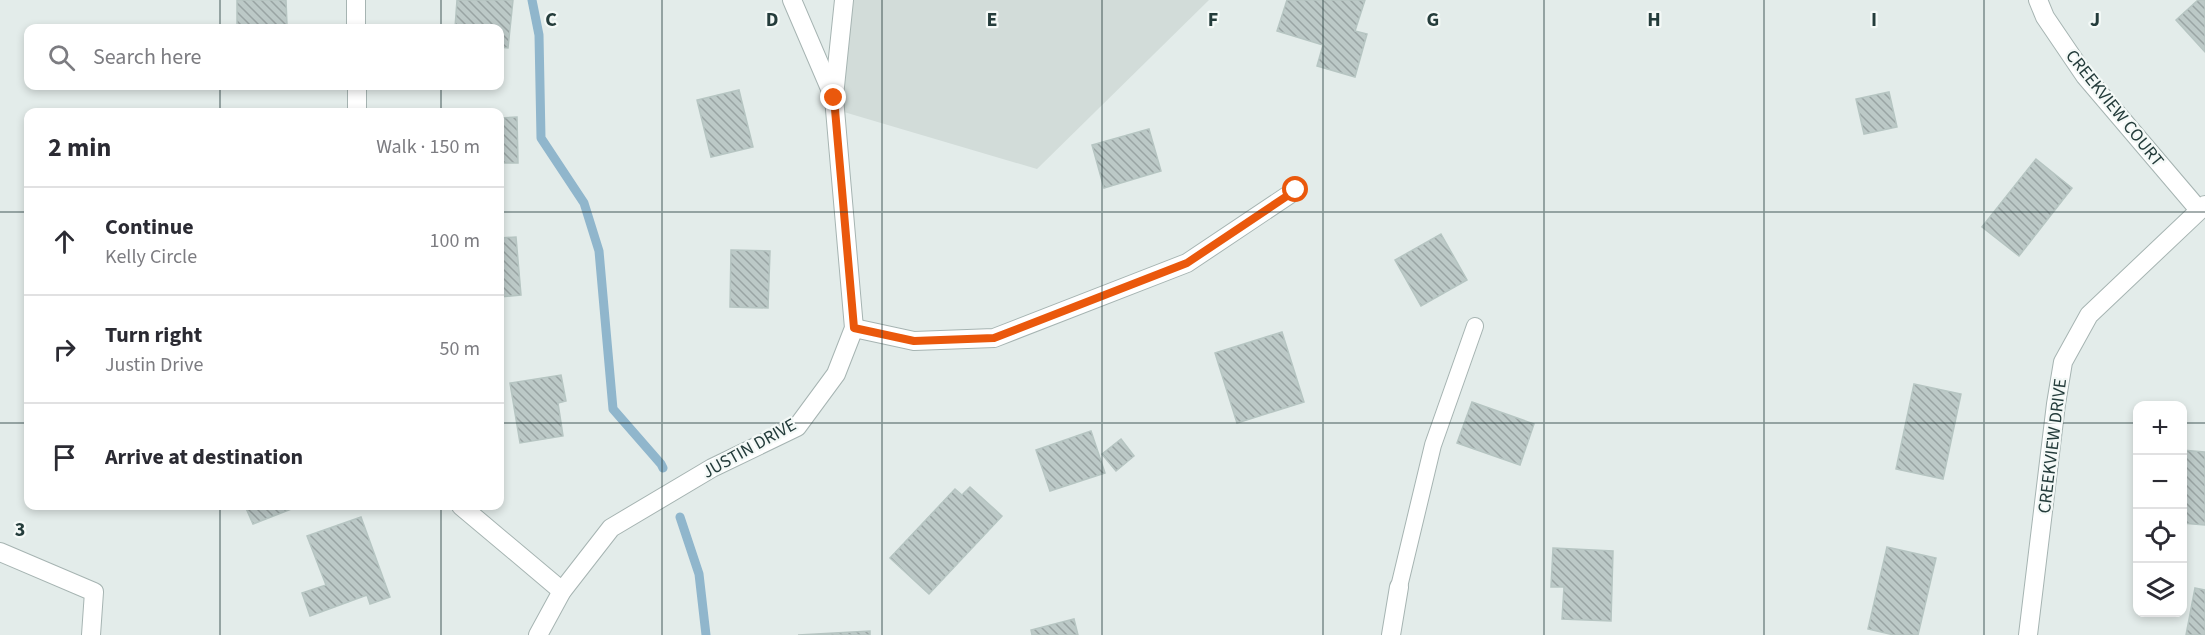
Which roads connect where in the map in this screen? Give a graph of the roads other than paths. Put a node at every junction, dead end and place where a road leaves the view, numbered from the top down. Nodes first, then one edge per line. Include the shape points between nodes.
1 (356, 0) edge
2 (792, 0) edge
3 (844, 0) edge
4 (2038, 0) edge
5 (356, 24) edge
6 (357, 90) edge
7 (834, 98) junction
8 (357, 108) edge
9 (1296, 190) dead end
10 (2202, 208) edge
11 (1475, 326) dead end
12 (854, 328) junction
13 (466, 510) edge
14 (0, 552) edge
15 (1399, 587) joint
16 (562, 591) junction
17 (91, 635) edge
18 (538, 635) edge
19 (1391, 635) edge
20 (2028, 635) edge

1 - 5 street
2 - 7 street, JUSTIN DRIVE
3 - 7 street, JUSTIN DRIVE
4 - 10 street, CREEKVIEW COURT via 2085,76
6 - 8 street
7 - 12 street, JUSTIN DRIVE
9 - 12 street via 1187,263 994,338 914,341
10 - 20 street, CREEKVIEW DRIVE via 2089,315 2063,362
11 - 15 lane via 1433,445
12 - 16 street, JUSTIN DRIVE via 836,374 797,427 712,468 611,528
13 - 16 street
14 - 17 street via 94,592
15 - 19 street
16 - 18 street, JUSTIN DRIVE

